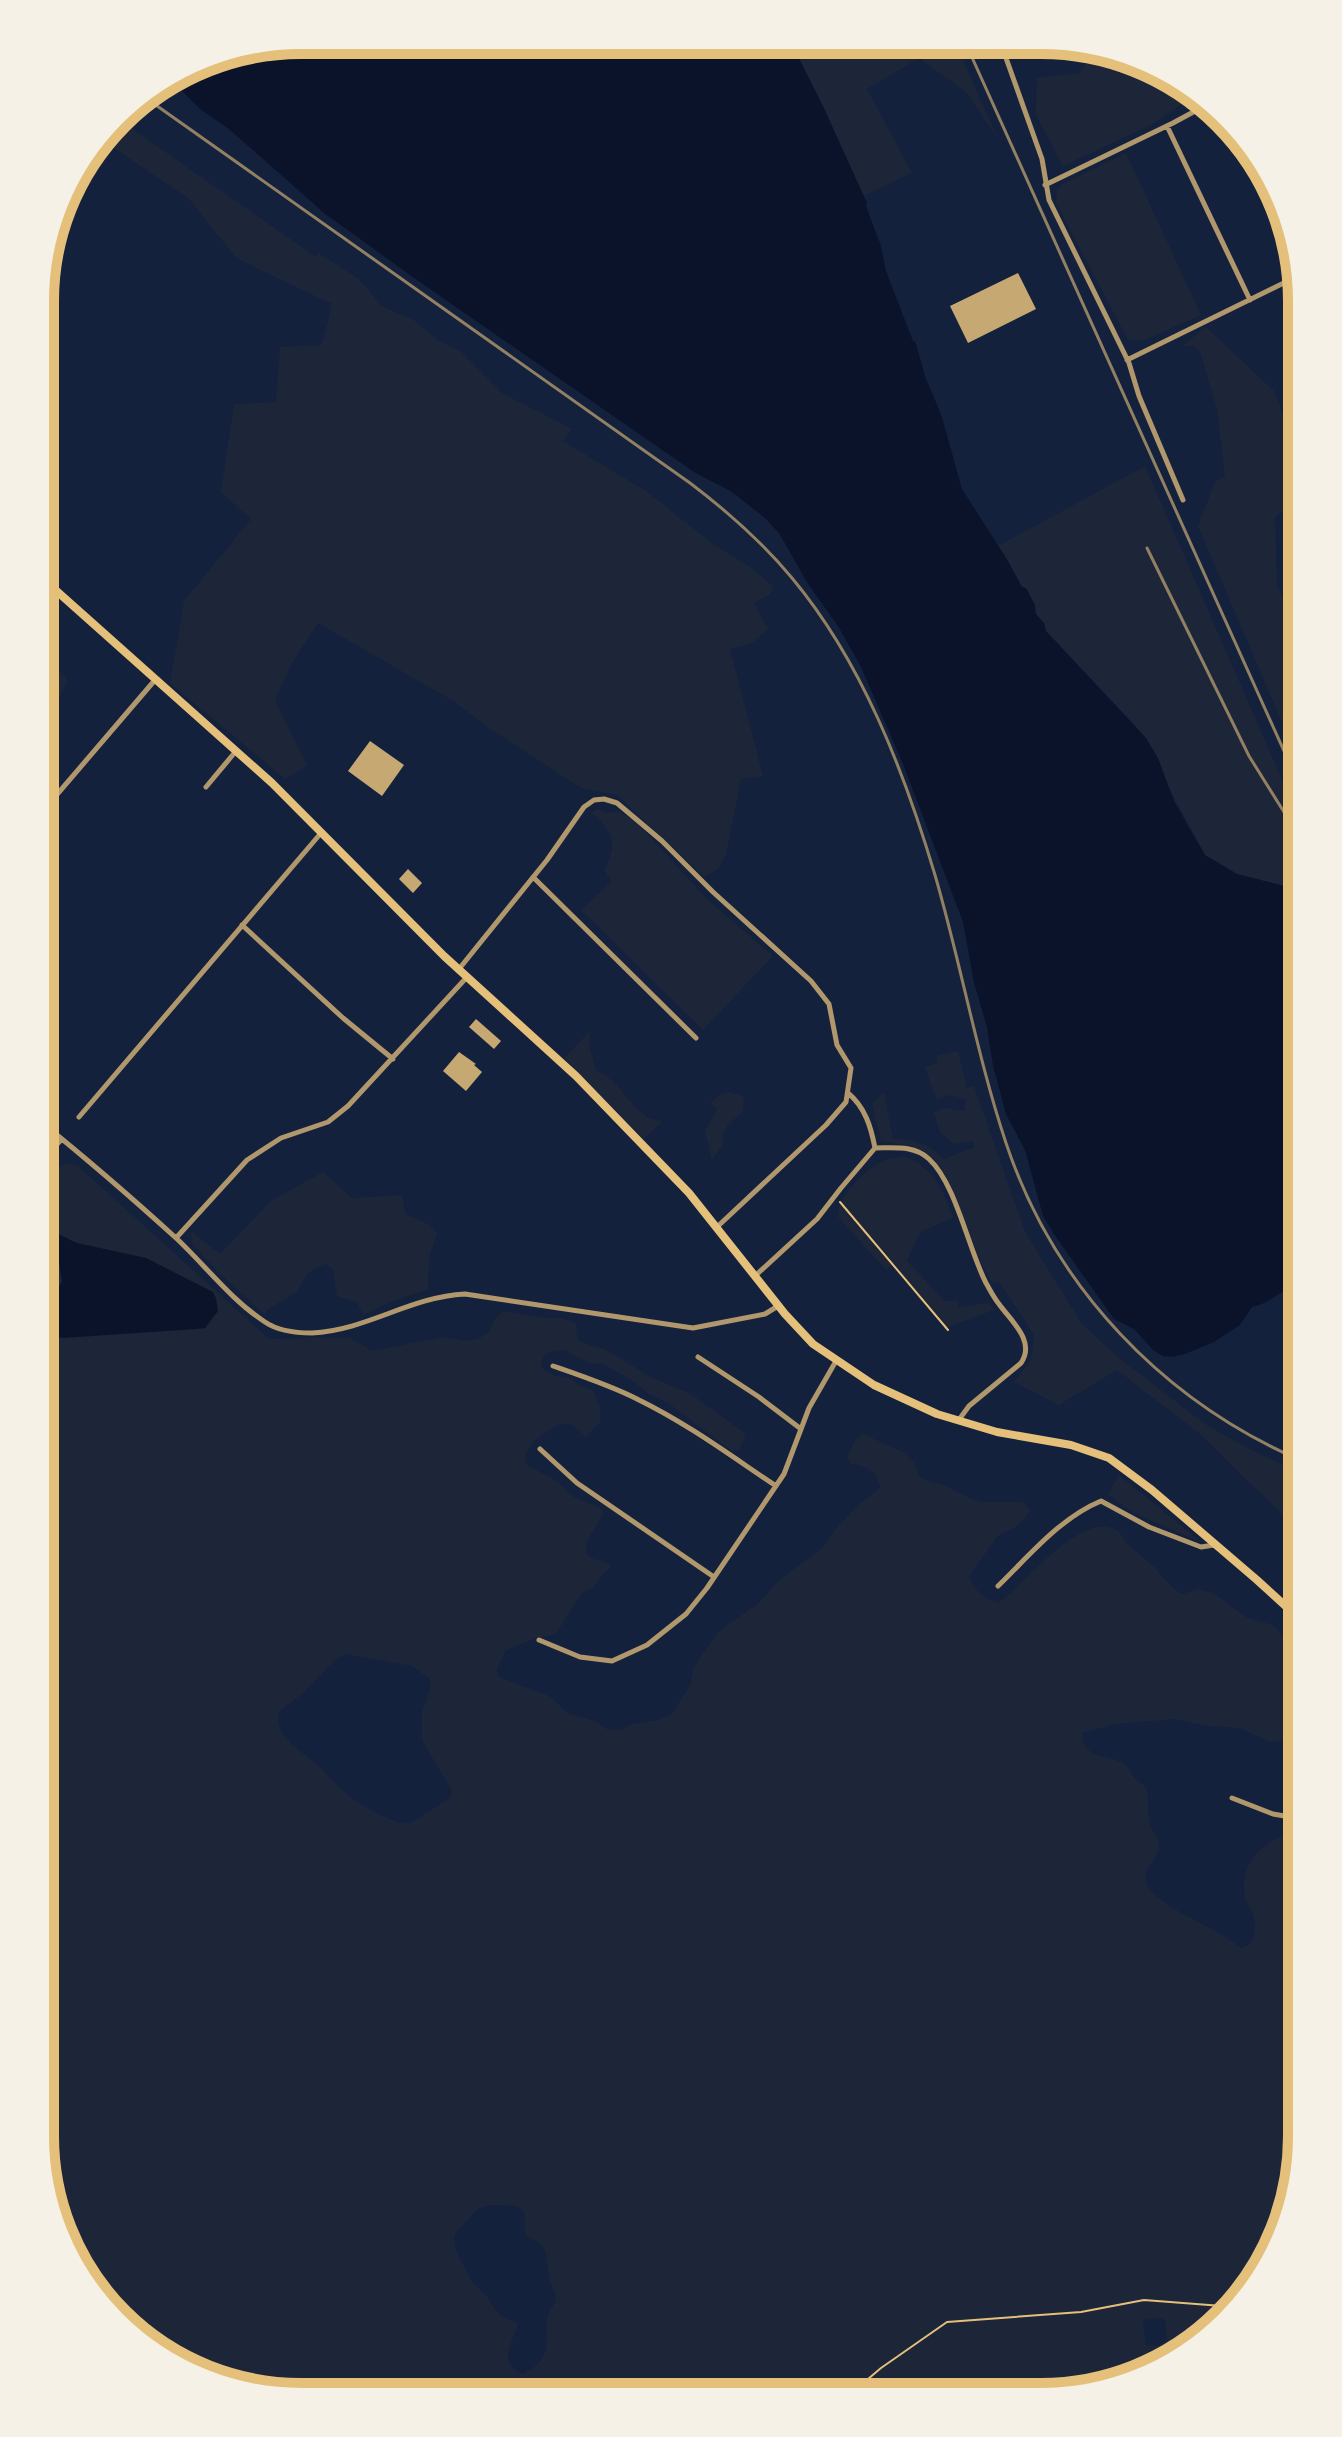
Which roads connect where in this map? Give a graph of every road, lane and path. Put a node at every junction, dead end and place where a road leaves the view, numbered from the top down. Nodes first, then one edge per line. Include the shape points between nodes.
1 (1003, 54) edge
2 (1197, 110) edge
3 (1167, 126) junction
4 (1045, 185) junction
5 (1287, 282) edge
6 (1250, 300) junction
7 (1127, 360) junction
8 (1183, 500) dead end
9 (54, 589) edge
10 (155, 679) junction
11 (236, 750) junction
12 (206, 787) dead end
13 (54, 798) edge
14 (322, 832) junction
15 (533, 877) junction
16 (242, 925) junction
17 (458, 969) junction
18 (467, 977) junction
19 (696, 1038) dead end
20 (393, 1059) junction
21 (848, 1093) junction
22 (79, 1117) dead end
23 (54, 1133) edge
24 (62, 1139) junction
25 (54, 1147) edge
26 (875, 1148) junction
27 (835, 1195) junction
28 (717, 1227) junction
29 (176, 1238) junction
30 (754, 1276) junction
31 (778, 1306) junction
32 (948, 1330) dead end
33 (698, 1357) dead end
34 (836, 1361) junction
35 (553, 1366) dead end
36 (958, 1421) junction
37 (801, 1429) junction
38 (540, 1449) dead end
39 (776, 1487) junction
40 (1215, 1544) junction
41 (714, 1577) junction
42 (998, 1586) dead end
43 (1287, 1608) edge
44 (539, 1640) dead end
45 (1232, 1798) dead end
46 (1287, 1816) edge
47 (1220, 2306) edge
48 (863, 2383) edge

1 - 4 street via 1042,159
2 - 3 street
3 - 4 street
3 - 6 street
4 - 7 street
5 - 6 street
6 - 7 street
7 - 8 street
9 - 10 highway
10 - 11 highway
10 - 13 street
11 - 12 street
11 - 14 highway
14 - 16 street
14 - 17 highway
15 - 17 street
15 - 19 street
15 - 21 street via 588,803 617,803 822,993 831,1009 837,1045 851,1068
16 - 20 street
16 - 22 street
17 - 18 highway
18 - 20 street
18 - 28 highway via 576,1076
20 - 29 street via 333,1118 281,1138 247,1160
21 - 26 street via 865,1114
21 - 28 street via 840,1111
23 - 24 street
24 - 25 street
24 - 29 street
26 - 27 street
26 - 36 street via 912,1150 935,1165 982,1274 1025,1342 1021,1363 965,1409
27 - 30 street via 817,1219
27 - 32 path
28 - 30 highway
29 - 31 street via 266,1324 288,1332 355,1327 406,1306 465,1294 693,1328 765,1314
30 - 31 highway
31 - 34 highway
33 - 37 street
34 - 36 highway via 892,1394
34 - 37 street
35 - 39 street via 656,1408
36 - 40 highway via 1103,1455
37 - 39 street
38 - 41 street via 577,1483
39 - 41 street
40 - 42 street via 1201,1547 1101,1501 1052,1533
40 - 43 highway
41 - 44 street via 680,1618 647,1645 617,1660 580,1657
45 - 46 street
47 - 48 path via 1144,2300 1081,2312 947,2322

